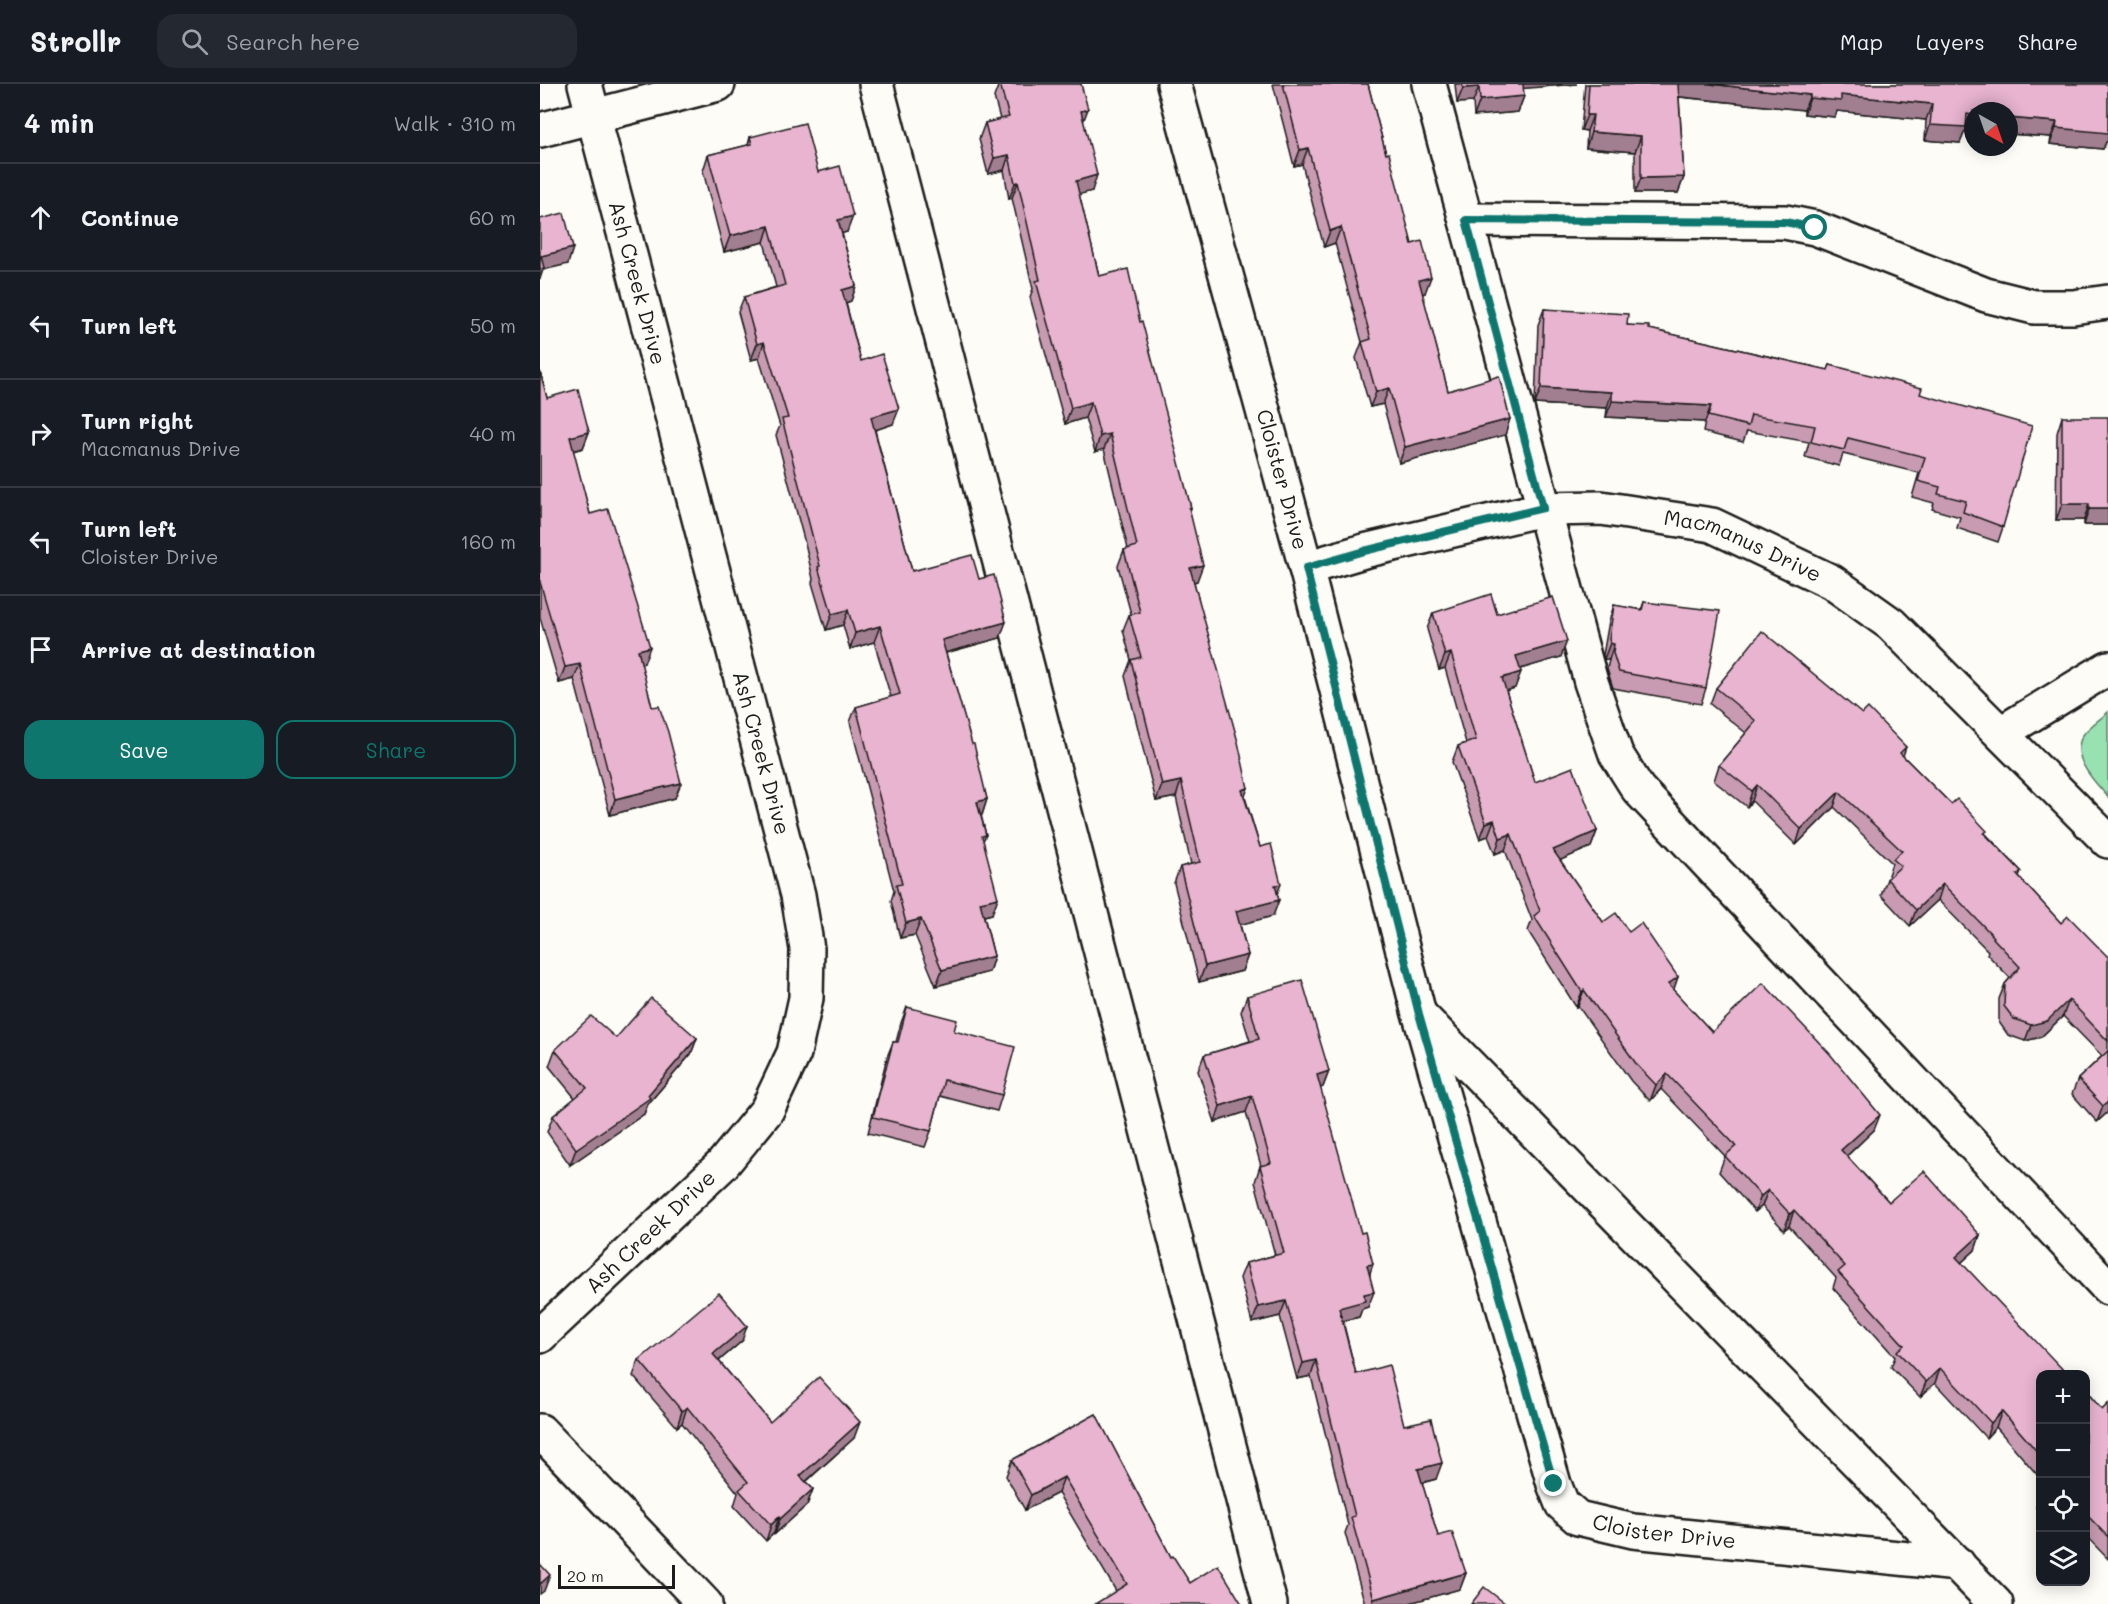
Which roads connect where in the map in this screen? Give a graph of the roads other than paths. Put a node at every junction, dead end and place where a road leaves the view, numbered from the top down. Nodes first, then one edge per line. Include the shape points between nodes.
1 (585, 84) edge
2 (718, 84) edge
3 (876, 84) edge
4 (1174, 84) edge
5 (1429, 84) edge
6 (594, 116) junction
7 (540, 130) edge
8 (1466, 220) junction
9 (2108, 302) edge
10 (1543, 508) junction
11 (1306, 568) junction
12 (2108, 668) edge
13 (2001, 733) junction
14 (2108, 841) edge
15 (1419, 1014) junction
16 (2108, 1288) edge
17 (540, 1336) edge
18 (540, 1431) edge
19 (1958, 1564) junction
20 (705, 1604) edge
21 (1270, 1604) edge
22 (1996, 1604) edge

1 - 6 street, Ash Creek Drive
2 - 6 street
3 - 21 street
4 - 11 street, Cloister Drive
5 - 8 street
6 - 7 street
6 - 17 street, Ash Creek Drive via 798,895 807,949 806,998 794,1053 767,1110 722,1165
8 - 9 street via 1785,222 1815,228 1986,294 2034,308
8 - 10 street
10 - 11 street, Macmanus Drive
10 - 13 street, Macmanus Drive via 1601,508 1712,525 1832,582 1891,624
10 - 16 street via 1591,682 1616,754 1638,789
11 - 15 street, Cloister Drive
12 - 13 street
13 - 14 street, Macmanus Drive
15 - 19 street
15 - 19 street, Cloister Drive via 1562,1504 1578,1518 1633,1531
18 - 20 street
19 - 22 street

